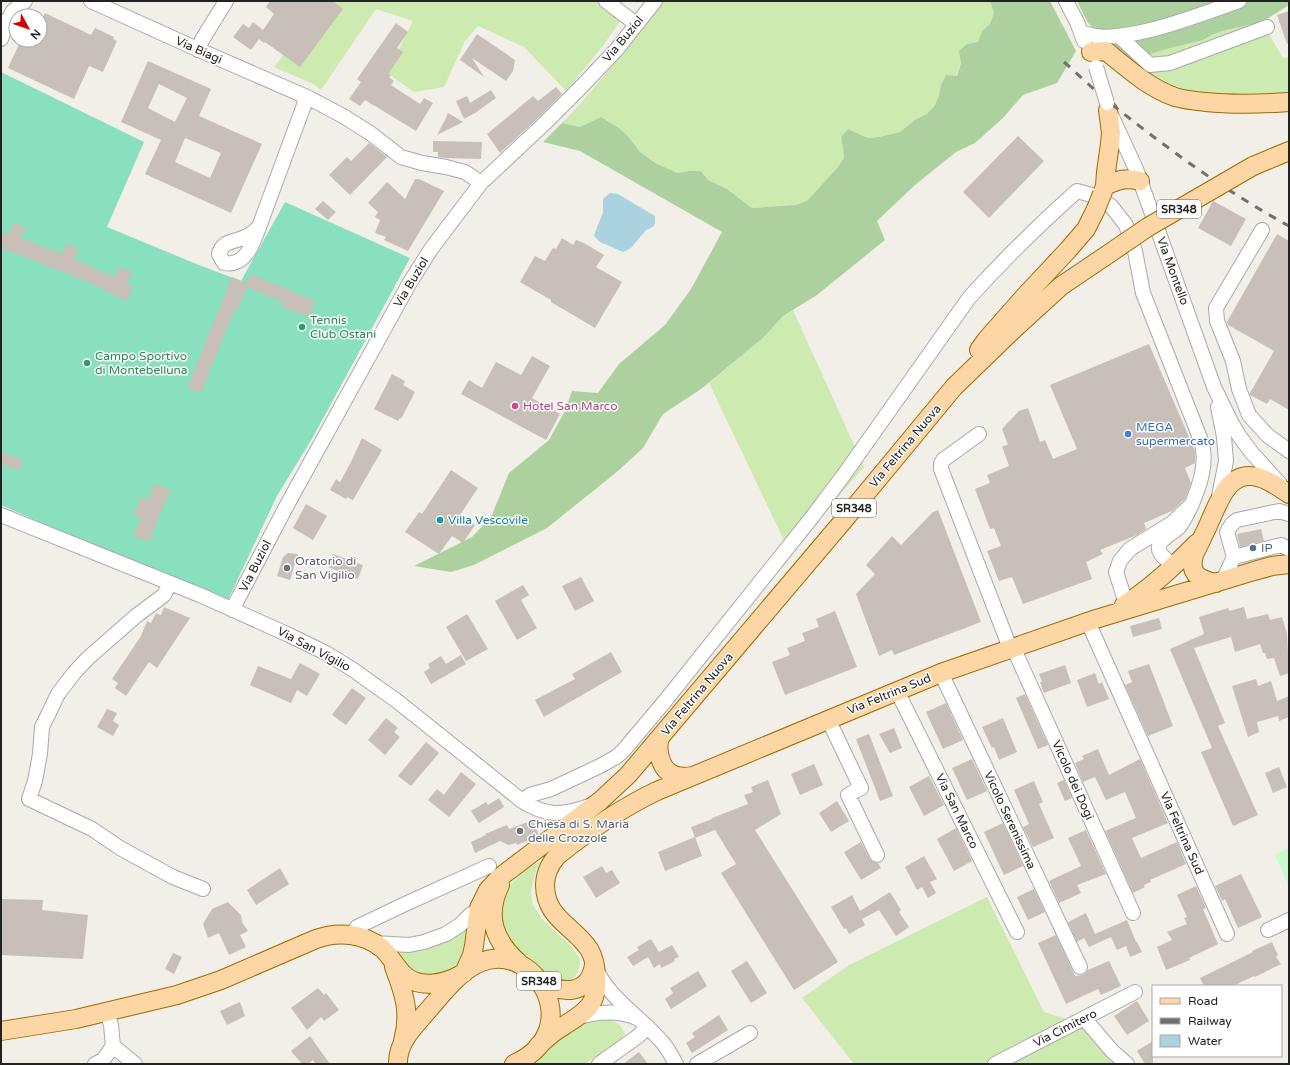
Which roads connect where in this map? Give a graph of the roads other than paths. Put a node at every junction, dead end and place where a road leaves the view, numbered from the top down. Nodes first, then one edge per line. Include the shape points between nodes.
1 (25, 1) edge
2 (91, 1) edge
3 (226, 1) edge
4 (606, 1) edge
5 (655, 1) edge
6 (1066, 1) edge
7 (1239, 1) edge
8 (1224, 4) edge
9 (636, 24) junction
10 (1080, 27) junction
11 (1266, 27) dead end
12 (1100, 36) junction
13 (1119, 36) junction
14 (1, 39) edge
15 (198, 50) junction
16 (1093, 57) junction
17 (307, 97) junction
18 (1289, 102) edge
19 (1108, 107) junction
20 (1289, 151) edge
21 (1140, 181) junction
22 (481, 183) junction
23 (1101, 196) junction
24 (259, 227) dead end
25 (1262, 230) dead end
26 (1214, 386) junction
27 (954, 387) junction
28 (979, 434) dead end
29 (1289, 451) edge
30 (1289, 494) edge
31 (1192, 504) junction
32 (1217, 504) junction
33 (1289, 514) edge
34 (1, 515) edge
35 (1202, 537) junction
36 (1286, 546) edge
37 (1234, 557) junction
38 (1289, 564) edge
39 (1175, 565) junction
40 (1219, 582) junction
41 (170, 583) junction
42 (1126, 603) junction
43 (232, 610) junction
44 (1092, 621) junction
45 (1011, 648) junction
46 (941, 673) junction
47 (897, 691) junction
48 (828, 719) junction
49 (660, 737) junction
50 (694, 776) junction
51 (522, 801) junction
52 (600, 802) junction
53 (877, 855) dead end
54 (489, 866) dead end
55 (508, 872) junction
56 (203, 889) dead end
57 (478, 913) junction
58 (1133, 913) dead end
59 (1289, 920) edge
60 (1268, 930) dead end
61 (1017, 932) dead end
62 (1227, 934) dead end
63 (352, 935) junction
64 (374, 943) junction
65 (389, 957) junction
66 (594, 965) junction
67 (522, 966) junction
68 (1080, 967) dead end
69 (463, 973) junction
70 (538, 980) junction
71 (1135, 992) dead end
72 (107, 1011) junction
73 (578, 1017) junction
74 (1084, 1018) junction
75 (643, 1023) junction
76 (1, 1031) edge
77 (750, 1033) dead end
78 (113, 1046) junction
79 (538, 1046) junction
80 (398, 1055) edge
81 (95, 1064) edge
82 (135, 1064) edge
83 (514, 1064) edge
84 (599, 1064) edge
85 (676, 1064) edge
86 (697, 1064) edge
87 (995, 1064) edge
88 (1127, 1064) edge

1 - 14 street via 13,11
2 - 15 street, Via Biagi
3 - 15 street
4 - 9 street
5 - 9 street, Via Buziol
6 - 10 street, Via Montello
7 - 8 street
8 - 13 street via 1162,28
9 - 22 street, Via Buziol via 617,49 582,86
10 - 12 street via 1091,36
10 - 16 street, Via Montello via 1084,42
11 - 13 street via 1170,63 1150,65
12 - 13 street
12 - 16 street via 1094,43
15 - 17 street, Via Biagi
16 - 18 main road via 1106,51 1156,88 1176,97 1226,104
16 - 19 street, Via Montello, bridge
17 - 22 street, Via Biagi via 370,133 401,157 465,172
17 - 24 street
19 - 21 street, Via Montello
19 - 23 main road via 1111,138
20 - 27 main road, Via Feltrina Nuova / SR348, bridge via 1253,166 1148,227 1061,286
21 - 23 main road via 1129,178 1117,181
21 - 26 street, Via Montello
22 - 43 street, Via Buziol via 431,249 409,284 287,504
23 - 27 main road via 1086,229 987,339
25 - 29 street via 1216,308 1217,321 1233,361 1239,389 1249,415 1267,435
26 - 30 street, Via Montello via 1240,437
26 - 32 street, Via Montello via 1226,462
27 - 49 main road, Via Feltrina Nuova / SR348
28 - 45 street, Vicolo dei Dogi via 943,460 941,469
30 - 32 main road via 1263,478 1244,476 1234,481
31 - 39 street via 1183,522 1160,542 1161,554
31 - 42 street via 1172,523 1130,549 1120,561 1116,572
31 - 51 street via 1204,468 1204,451 1143,293 1135,251 1126,225 1111,206 1095,196 1077,191 1032,231 969,298 862,451 813,516 623,751 600,766 551,789 530,795
32 - 35 main road
33 - 37 street via 1279,511 1237,520 1228,532
34 - 41 street, Via San Vigilio
35 - 39 main road, Via Feltrina Sud
35 - 40 main road via 1194,555 1193,570 1202,579
36 - 37 street
37 - 40 street
38 - 40 main road, Via Feltrina Sud via 1272,566
39 - 42 main road, Via Feltrina Sud via 1144,592
40 - 44 main road, Via Feltrina Sud
41 - 43 street, Via San Vigilio
41 - 56 street via 164,595 88,658 58,694 42,727 40,754 29,799 92,829 120,848 173,877
42 - 44 main road, Via Feltrina Sud
43 - 51 street, Via San Vigilio via 313,646 346,665 397,701
44 - 45 main road, Via Feltrina Sud
44 - 62 street, Via Feltrina Sud
45 - 46 main road, Via Feltrina Sud
45 - 58 street, Vicolo dei Dogi
46 - 47 main road, Via Feltrina Sud
46 - 68 street, Vicolo Serenissima
47 - 48 main road, Via Feltrina Sud
47 - 61 street, Via San Marco
48 - 50 main road, Via Feltrina Sud
48 - 53 street via 861,788 848,794
49 - 50 main road, Via Feltrina Sud via 659,752 668,771 675,776
49 - 52 main road, Via Feltrina Nuova / SR348 via 628,775
50 - 66 main road, Via Feltrina Sud via 622,809 568,847 551,864 546,874 545,885 550,908 587,946
51 - 52 street, Via San Vigilio via 537,809 558,814
52 - 55 main road, Via Feltrina Nuova / SR348
54 - 63 street via 357,927
55 - 57 main road, Via Feltrina Nuova / SR348 via 488,890
55 - 67 main road, Via Feltrina Nuova / SR348 via 494,900 493,921 501,944
57 - 64 street via 471,914 446,934 424,942 409,945
57 - 69 main road, Via Feltrina Nuova / SR348 via 474,946
59 - 60 street
63 - 64 main road
63 - 72 main road via 325,936 210,984
64 - 65 main road
65 - 69 main road via 404,974 419,983 438,982
65 - 80 main road via 403,990 407,1010
66 - 70 main road via 588,981 578,989 557,989
66 - 73 main road, Via Feltrina Sud via 594,997 590,1006
66 - 75 street via 603,981
67 - 69 main road, SR348 via 494,958 477,963
67 - 70 main road, SR348
69 - 80 main road, SR348 via 408,1035
70 - 79 main road, SR348 via 551,1006 551,1016 548,1032
71 - 74 street, Via Cimitero
72 - 76 main road via 76,1019
72 - 78 street
73 - 75 street via 610,1013 628,1015
73 - 79 main road, Via Feltrina Sud
74 - 87 street, Via Cimitero
74 - 88 street via 1112,1051
75 - 84 street via 637,1037
75 - 85 street via 664,1044
77 - 86 street
78 - 81 street via 103,1060
78 - 82 street
79 - 83 main road, SR348

